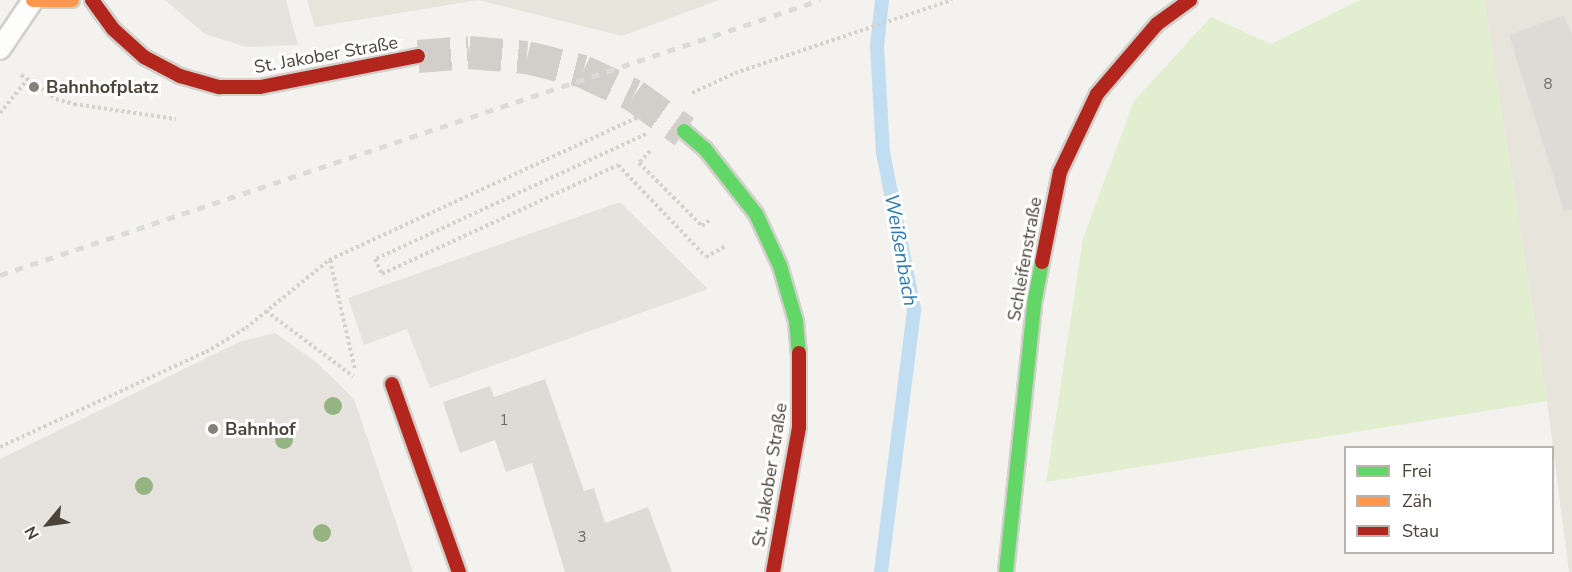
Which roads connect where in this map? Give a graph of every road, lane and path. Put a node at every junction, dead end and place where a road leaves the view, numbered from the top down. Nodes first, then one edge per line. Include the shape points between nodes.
1 (33, 0) edge
2 (72, 0) edge
3 (92, 0) edge
4 (952, 0) edge
5 (1190, 0) edge
6 (0, 49) edge
7 (418, 56) tunnel mouth
8 (27, 80) dead end
9 (686, 96) dead end
10 (656, 109) dead end
11 (0, 113) edge
12 (653, 131) dead end
13 (684, 131) tunnel mouth
14 (639, 163) dead end
15 (704, 210) dead end
16 (711, 219) junction
17 (717, 228) dead end
18 (722, 236) dead end
19 (728, 245) junction
20 (731, 253) dead end
21 (330, 260) junction
22 (358, 379) dead end
23 (392, 384) dead end
24 (0, 447) edge
25 (459, 572) edge
26 (773, 572) edge
27 (1006, 572) edge

1 - 2 main road
1 - 6 lane
3 - 7 main road, St. Jakober Straße via 113,29 144,57 180,76 219,87 260,87
4 - 9 path via 735,73
5 - 27 main road, Schleifenstraße via 1157,24 1097,94 1060,172 1034,304
8 - 11 path
10 - 21 path
12 - 19 path via 375,259 382,274 618,165 706,257
13 - 26 main road, St. Jakober Straße via 705,149 756,214 780,266 796,321 801,378 799,427
14 - 16 path via 702,226
15 - 16 path
16 - 17 path
18 - 19 path
19 - 20 path
21 - 22 path
21 - 24 path via 246,328 206,352
23 - 25 main road

